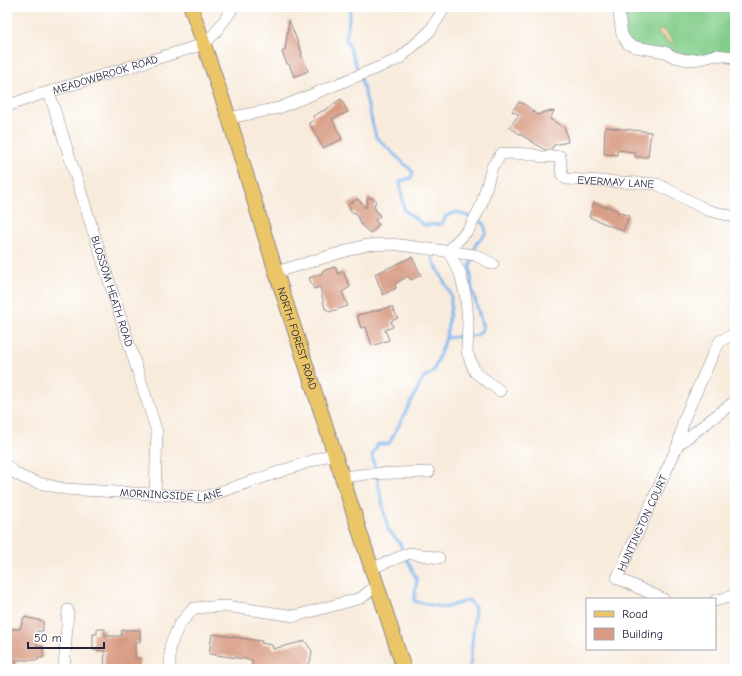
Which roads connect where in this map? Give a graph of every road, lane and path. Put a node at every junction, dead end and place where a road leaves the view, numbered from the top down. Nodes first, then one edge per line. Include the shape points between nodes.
1 (191, 7) edge
2 (231, 7) edge
3 (445, 7) edge
4 (618, 7) edge
5 (204, 44) junction
6 (735, 57) edge
7 (48, 92) junction
8 (7, 106) edge
9 (229, 118) junction
10 (735, 217) edge
11 (448, 251) junction
12 (493, 264) dead end
13 (276, 272) junction
14 (735, 335) edge
15 (500, 391) dead end
16 (735, 401) edge
17 (678, 445) junction
18 (335, 453) junction
19 (429, 472) dead end
20 (10, 473) edge
21 (343, 477) junction
22 (155, 494) junction
23 (439, 558) dead end
24 (372, 568) junction
25 (377, 585) junction
26 (735, 595) edge
27 (661, 598) edge
28 (716, 601) edge
29 (68, 610) dead end
30 (64, 669) edge
31 (170, 669) edge
32 (404, 669) edge

1 - 5 main road, NORTH FOREST ROAD
2 - 5 street via 215,33
3 - 9 street via 430,31 399,59 279,108
4 - 6 street via 622,35 628,44 687,60 716,55
5 - 7 street, MEADOWBROOK ROAD
5 - 9 main road, NORTH FOREST ROAD
7 - 8 street, MEADOWBROOK ROAD
7 - 22 street, BLOSSOM HEATH ROAD via 157,432
9 - 13 main road, NORTH FOREST ROAD
10 - 11 street, EVERMAY LANE via 707,210 657,184 566,179 562,175 560,156 502,153 492,167 481,206 469,229
11 - 12 street via 475,254
11 - 13 street via 392,244 366,245
11 - 15 street via 460,273 466,298 467,352 475,372
13 - 18 main road, NORTH FOREST ROAD
14 - 17 street, HUNTINGTON COURT via 720,341 714,352 684,419
16 - 17 street, HUNTINGTON COURT
17 - 27 street, HUNTINGTON COURT via 617,578
18 - 21 main road, NORTH FOREST ROAD
18 - 22 street, MORNINGSIDE LANE via 205,497
19 - 21 street
20 - 22 street, MORNINGSIDE LANE via 64,489
21 - 24 main road, NORTH FOREST ROAD
23 - 24 street via 410,553
24 - 25 main road, NORTH FOREST ROAD
25 - 31 street via 361,598 295,616 225,606 194,608 179,625 170,646
25 - 32 main road, NORTH FOREST ROAD
26 - 28 street
29 - 30 street

